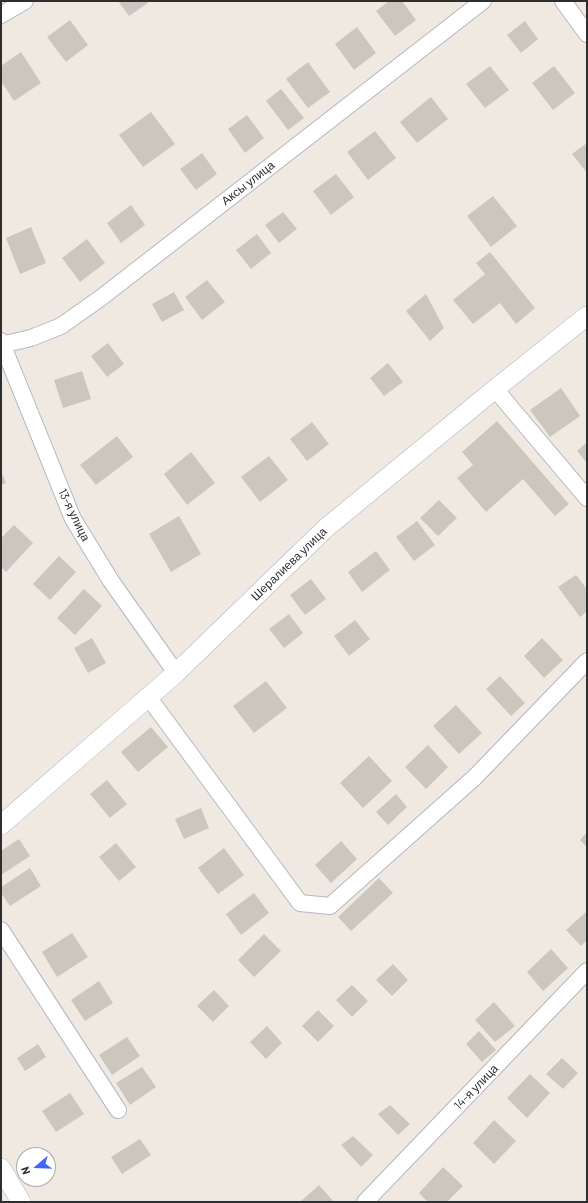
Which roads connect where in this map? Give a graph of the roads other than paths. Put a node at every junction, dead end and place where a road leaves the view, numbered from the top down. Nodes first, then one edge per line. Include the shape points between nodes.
1 (25, 1) edge
2 (484, 1) edge
3 (563, 1) edge
4 (1, 15) edge
5 (587, 34) edge
6 (587, 316) edge
7 (1, 343) edge
8 (495, 389) junction
9 (587, 498) edge
10 (587, 662) edge
11 (176, 673) junction
12 (149, 698) junction
13 (1, 825) edge
14 (1, 930) edge
15 (587, 971) edge
16 (118, 1110) dead end
17 (1, 1168) edge
18 (21, 1202) edge
19 (365, 1202) edge

1 - 4 street
2 - 7 street, Аксы улица via 102,297 61,326 31,338
3 - 5 street
6 - 8 street, Шералиева улица
7 - 11 street, 13-я улица via 73,519 110,581
8 - 9 street
8 - 11 street, Шералиева улица via 326,528
10 - 12 street via 475,777 330,906 300,904
11 - 12 street, Шералиева улица
12 - 13 street, Шералиева улица
14 - 16 street
15 - 19 street, 14-я улица
17 - 18 street

